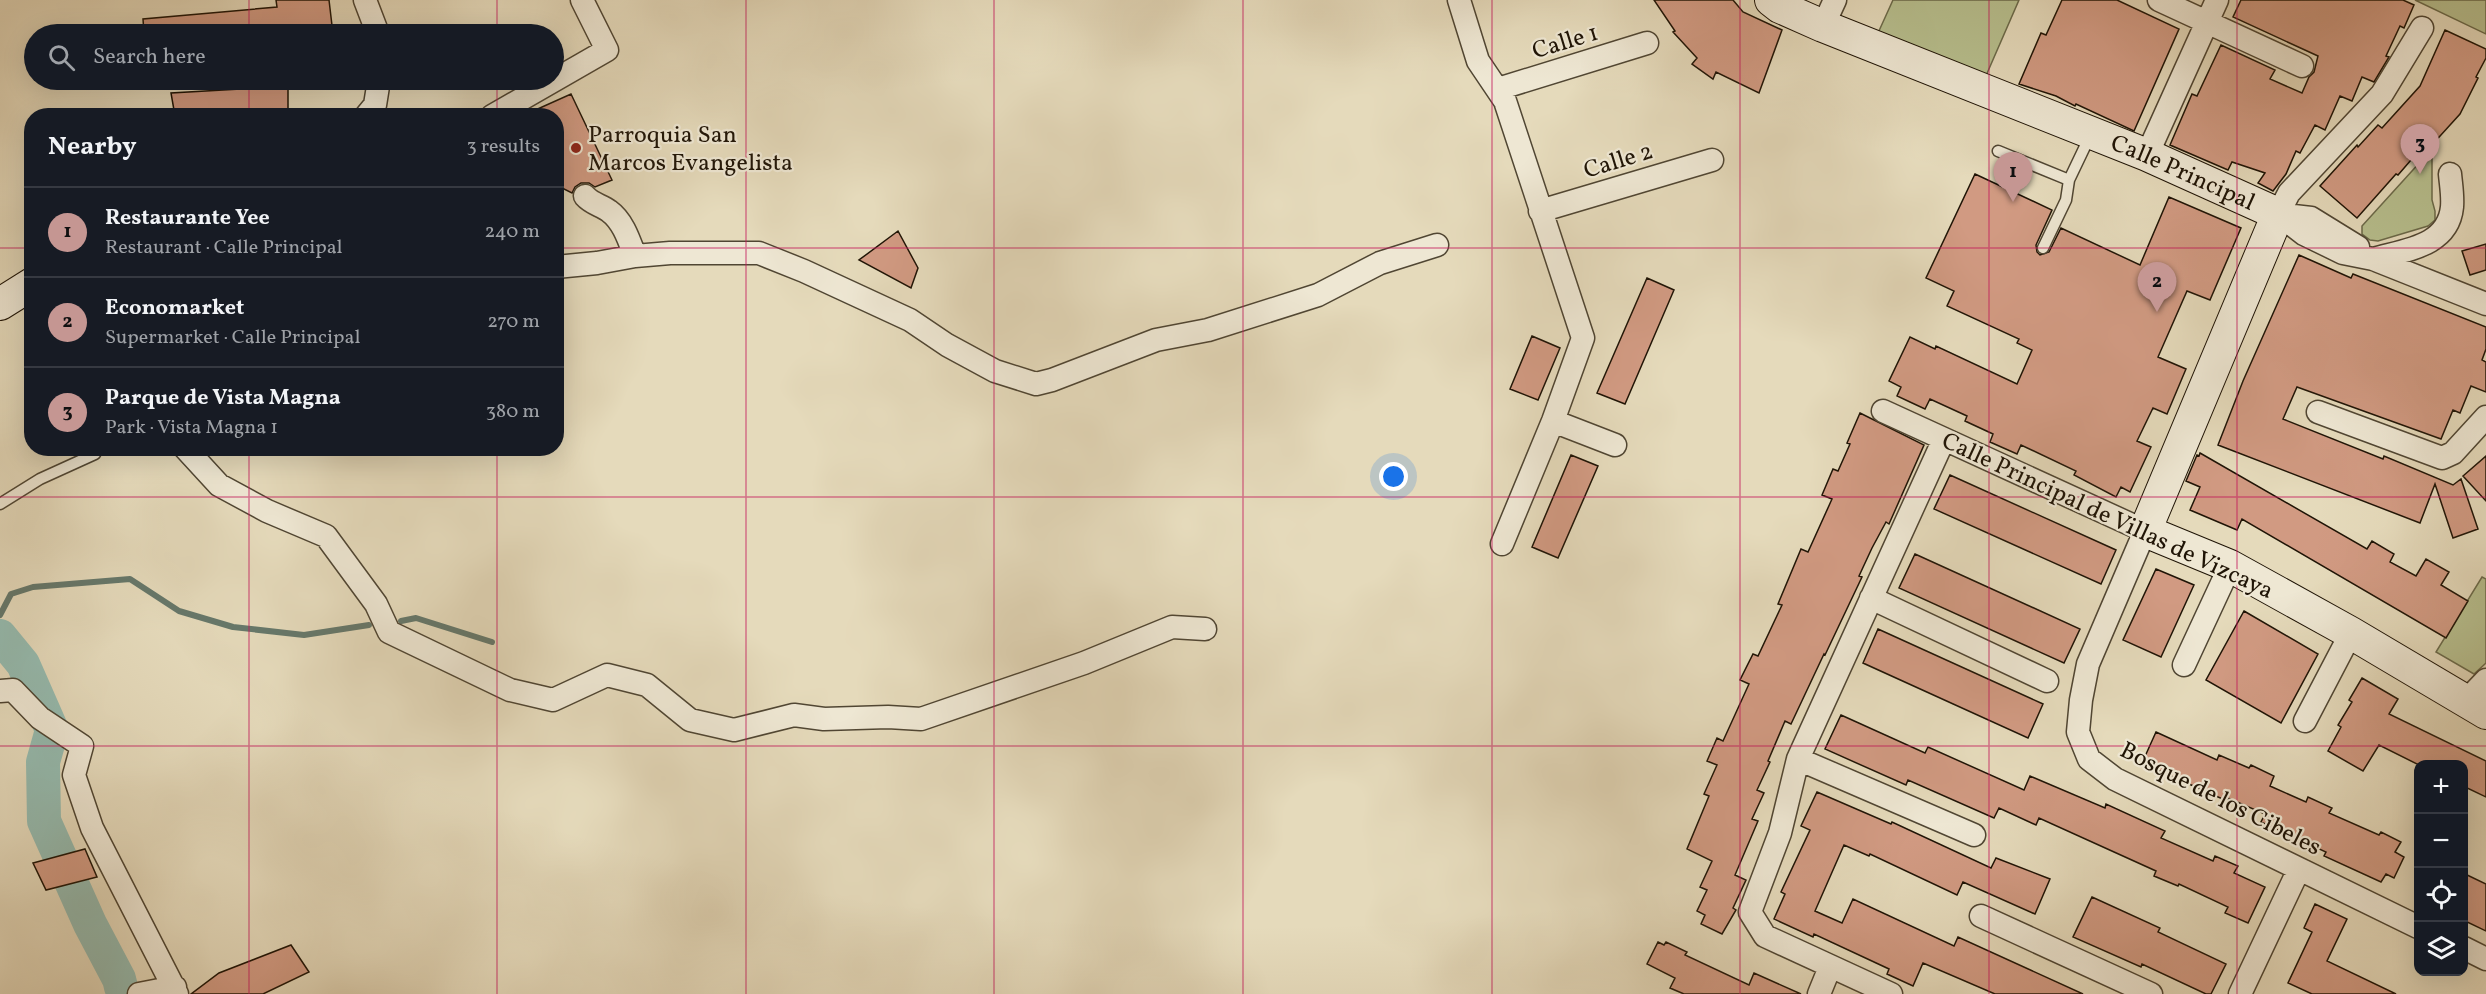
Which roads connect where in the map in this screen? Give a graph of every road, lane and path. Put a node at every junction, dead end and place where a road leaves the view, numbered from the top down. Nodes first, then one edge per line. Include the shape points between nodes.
1 (365, 0) edge
2 (582, 0) edge
3 (1459, 0) edge
4 (1771, 0) edge
5 (2159, 0) edge
6 (2217, 0) edge
7 (1829, 13) edge
8 (2207, 22) junction
9 (374, 24) edge
10 (2422, 28) dead end
11 (1647, 43) dead end
12 (2302, 66) dead end
13 (564, 75) edge
14 (1498, 89) junction
15 (377, 90) edge
16 (537, 90) edge
17 (373, 108) edge
18 (506, 108) edge
19 (2091, 133) junction
20 (1998, 150) dead end
21 (2147, 155) junction
22 (1712, 160) dead end
23 (2450, 174) dead end
24 (2069, 180) junction
25 (585, 196) dead end
26 (1540, 212) junction
27 (2278, 214) junction
28 (1437, 245) dead end
29 (2043, 248) dead end
30 (635, 256) junction
31 (2373, 259) junction
32 (564, 266) edge
33 (24, 289) edge
34 (0, 304) edge
35 (2486, 304) edge
36 (1883, 411) dead end
37 (2318, 412) dead end
38 (2486, 417) edge
39 (1553, 421) junction
40 (1944, 439) junction
41 (1615, 445) dead end
42 (90, 456) edge
43 (192, 456) edge
44 (0, 504) edge
45 (2145, 531) junction
46 (1502, 544) dead end
47 (2230, 566) junction
48 (1871, 598) junction
49 (1205, 629) dead end
50 (2351, 633) junction
51 (2184, 665) dead end
52 (2047, 681) dead end
53 (0, 691) edge
54 (2479, 698) edge
55 (2304, 721) dead end
56 (1798, 759) junction
57 (1974, 835) dead end
58 (2299, 869) junction
59 (1981, 916) dead end
60 (2414, 925) edge
61 (2468, 950) edge
62 (2486, 959) edge
63 (1830, 967) junction
64 (176, 991) edge
65 (139, 994) edge
66 (1820, 994) edge
67 (1891, 994) edge
68 (2151, 994) edge
69 (2240, 994) edge

1 - 9 street
2 - 13 street via 607,50
3 - 14 street via 1478,60
4 - 7 street, Calle Principal via 1780,7
5 - 8 street
6 - 8 street
7 - 19 street, Calle Principal
8 - 12 street
8 - 21 street
10 - 27 street via 2382,94 2289,193
11 - 14 street, Calle 1
14 - 26 street
15 - 17 street
16 - 18 street
19 - 21 street, Calle Principal
19 - 24 lane
20 - 24 lane
21 - 27 street, Calle Principal
22 - 26 street, Calle 2
23 - 31 street via 2452,207 2446,228 2432,242
24 - 29 lane via 2066,200
25 - 30 street via 592,204 610,211 625,229
26 - 39 street via 1583,339
27 - 31 street via 2311,218
27 - 45 street, Calle Principal
28 - 30 street via 1380,263 1318,296 1208,330 1156,340 1036,384 995,372 910,320 759,253
30 - 32 street
31 - 35 street
33 - 34 street
36 - 40 street, Calle Principal de Villas de Vizcaya
37 - 38 street via 2442,458 2453,453
39 - 41 street
39 - 46 street
40 - 45 street, Calle Principal de Villas de Vizcaya
40 - 48 street
42 - 44 lane via 40,479
43 - 49 street via 219,485 326,536 376,604 389,632 510,690 553,700 607,675 647,685 690,720 734,730 794,715 824,719 921,719 1084,663 1172,627
45 - 47 street, Calle Principal de Villas de Vizcaya
45 - 58 street, Bosque de los Cibeles via 2088,664 2078,732 2089,759 2115,778
47 - 50 street, Calle Principal de Villas de Vizcaya
47 - 51 street
48 - 52 street
48 - 56 street
50 - 54 street, Calle Principal de Villas de Vizcaya
50 - 55 street
53 - 64 street via 13,690 40,718 82,746 74,775 92,828
56 - 57 street
56 - 63 street via 1780,833 1750,912 1765,936
58 - 60 street, Bosque de los Cibeles
58 - 69 street
59 - 68 street
61 - 62 street
63 - 66 street
63 - 67 street
64 - 65 street

